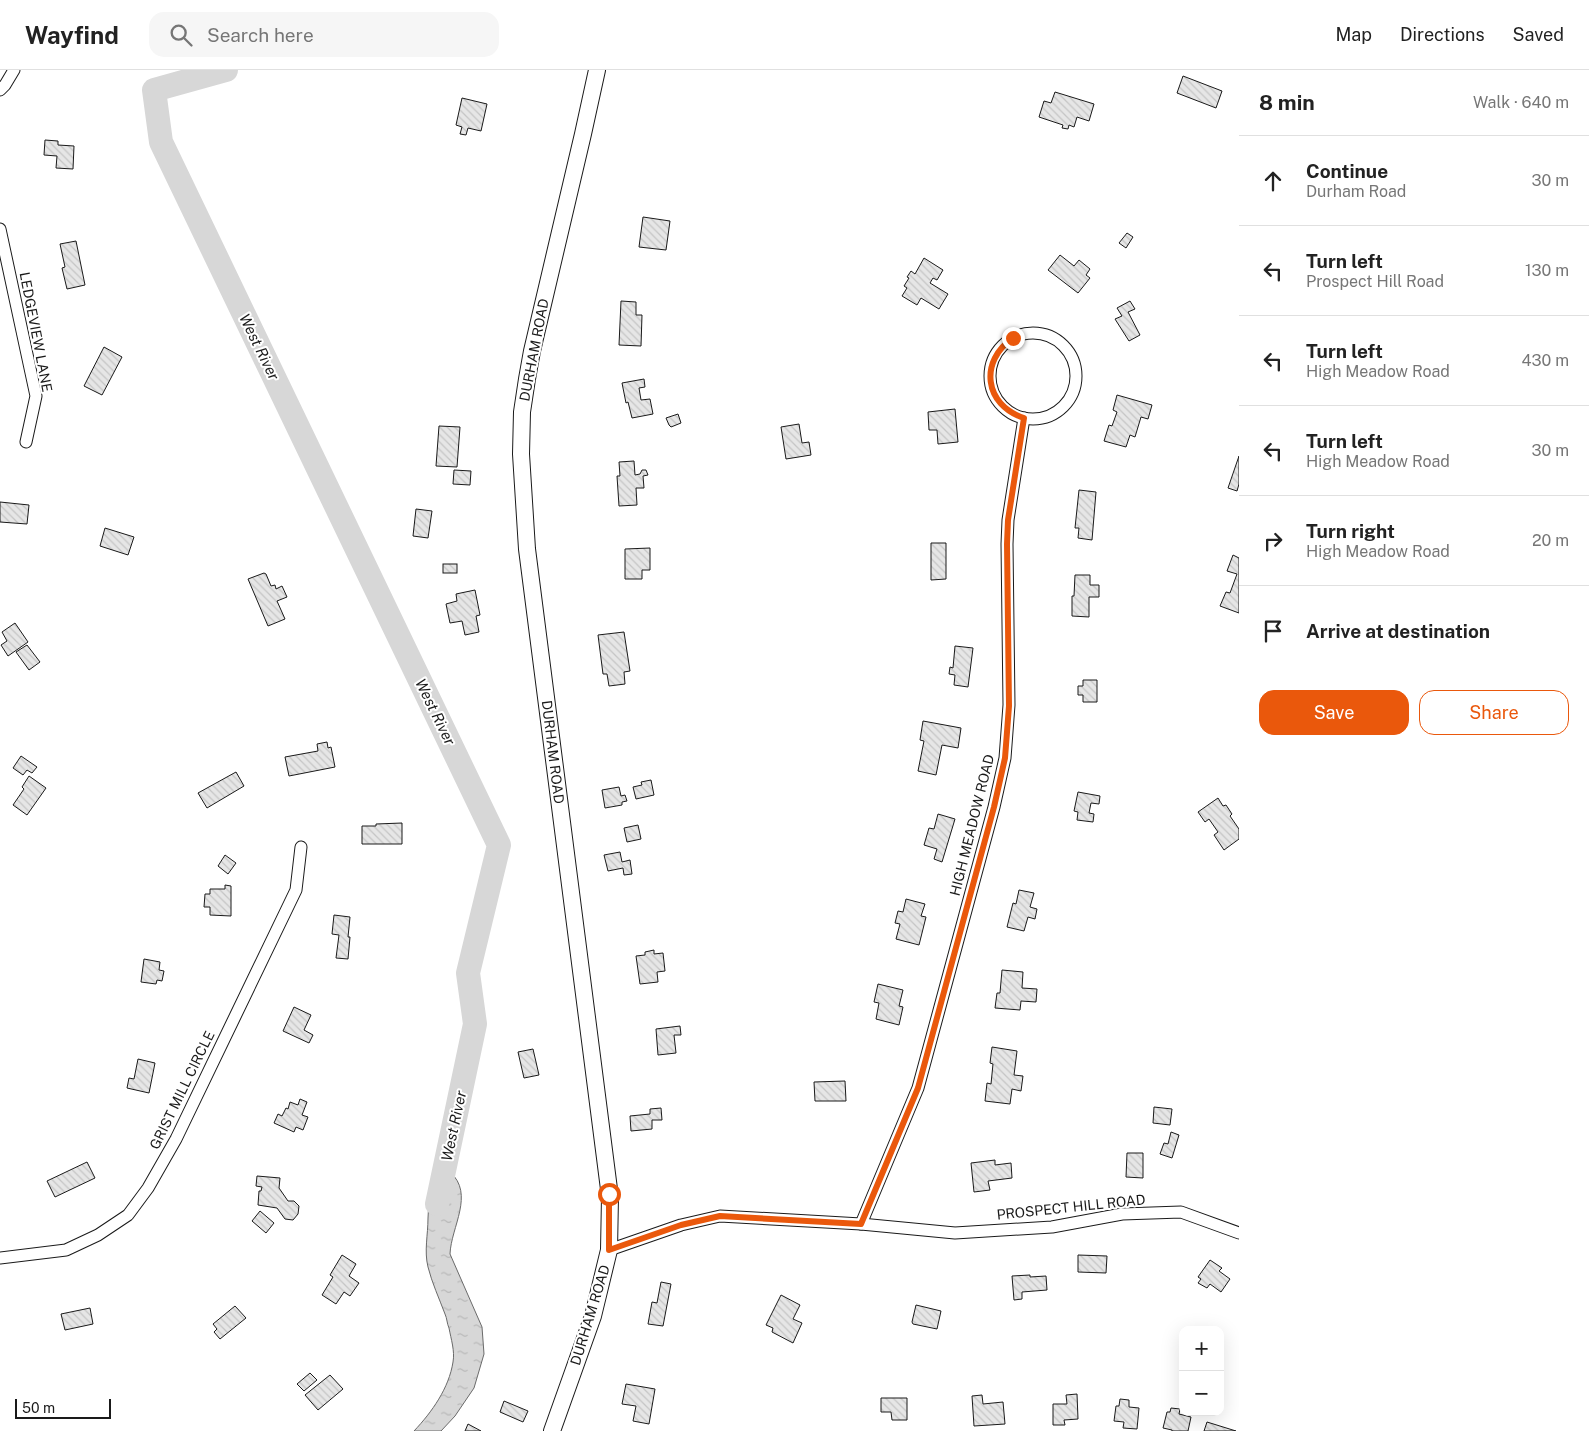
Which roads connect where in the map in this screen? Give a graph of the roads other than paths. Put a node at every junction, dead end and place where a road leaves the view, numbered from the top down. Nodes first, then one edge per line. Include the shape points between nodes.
1 (14, 70) edge
2 (597, 70) edge
3 (0, 90) edge
4 (0, 229) edge
5 (1024, 418) junction
6 (26, 442) dead end
7 (301, 847) dead end
8 (861, 1224) junction
9 (1239, 1233) edge
10 (609, 1250) junction
11 (0, 1258) edge
12 (552, 1431) edge

1 - 3 street
2 - 10 main road, DURHAM ROAD via 532,351 522,412 521,454 527,549 610,1197
4 - 6 street, LEDGEVIEW LANE via 36,396
5 - 5 street via 1008,411 996,398 991,381 992,364 1000,349 1013,338 1030,333 1047,335 1062,344 1072,358 1076,367 1075,386 1067,403 1052,415
5 - 8 street, HIGH MEADOW ROAD via 1008,520 1009,706 1005,758 918,1088
7 - 11 street, GRIST MILL CIRCLE via 296,890 176,1139 148,1188 128,1215 98,1236 66,1250
8 - 9 street, PROSPECT HILL ROAD via 955,1233 1052,1227 1122,1214 1181,1212
8 - 10 street, PROSPECT HILL ROAD via 720,1216 681,1225
10 - 12 main road, DURHAM ROAD via 593,1316

